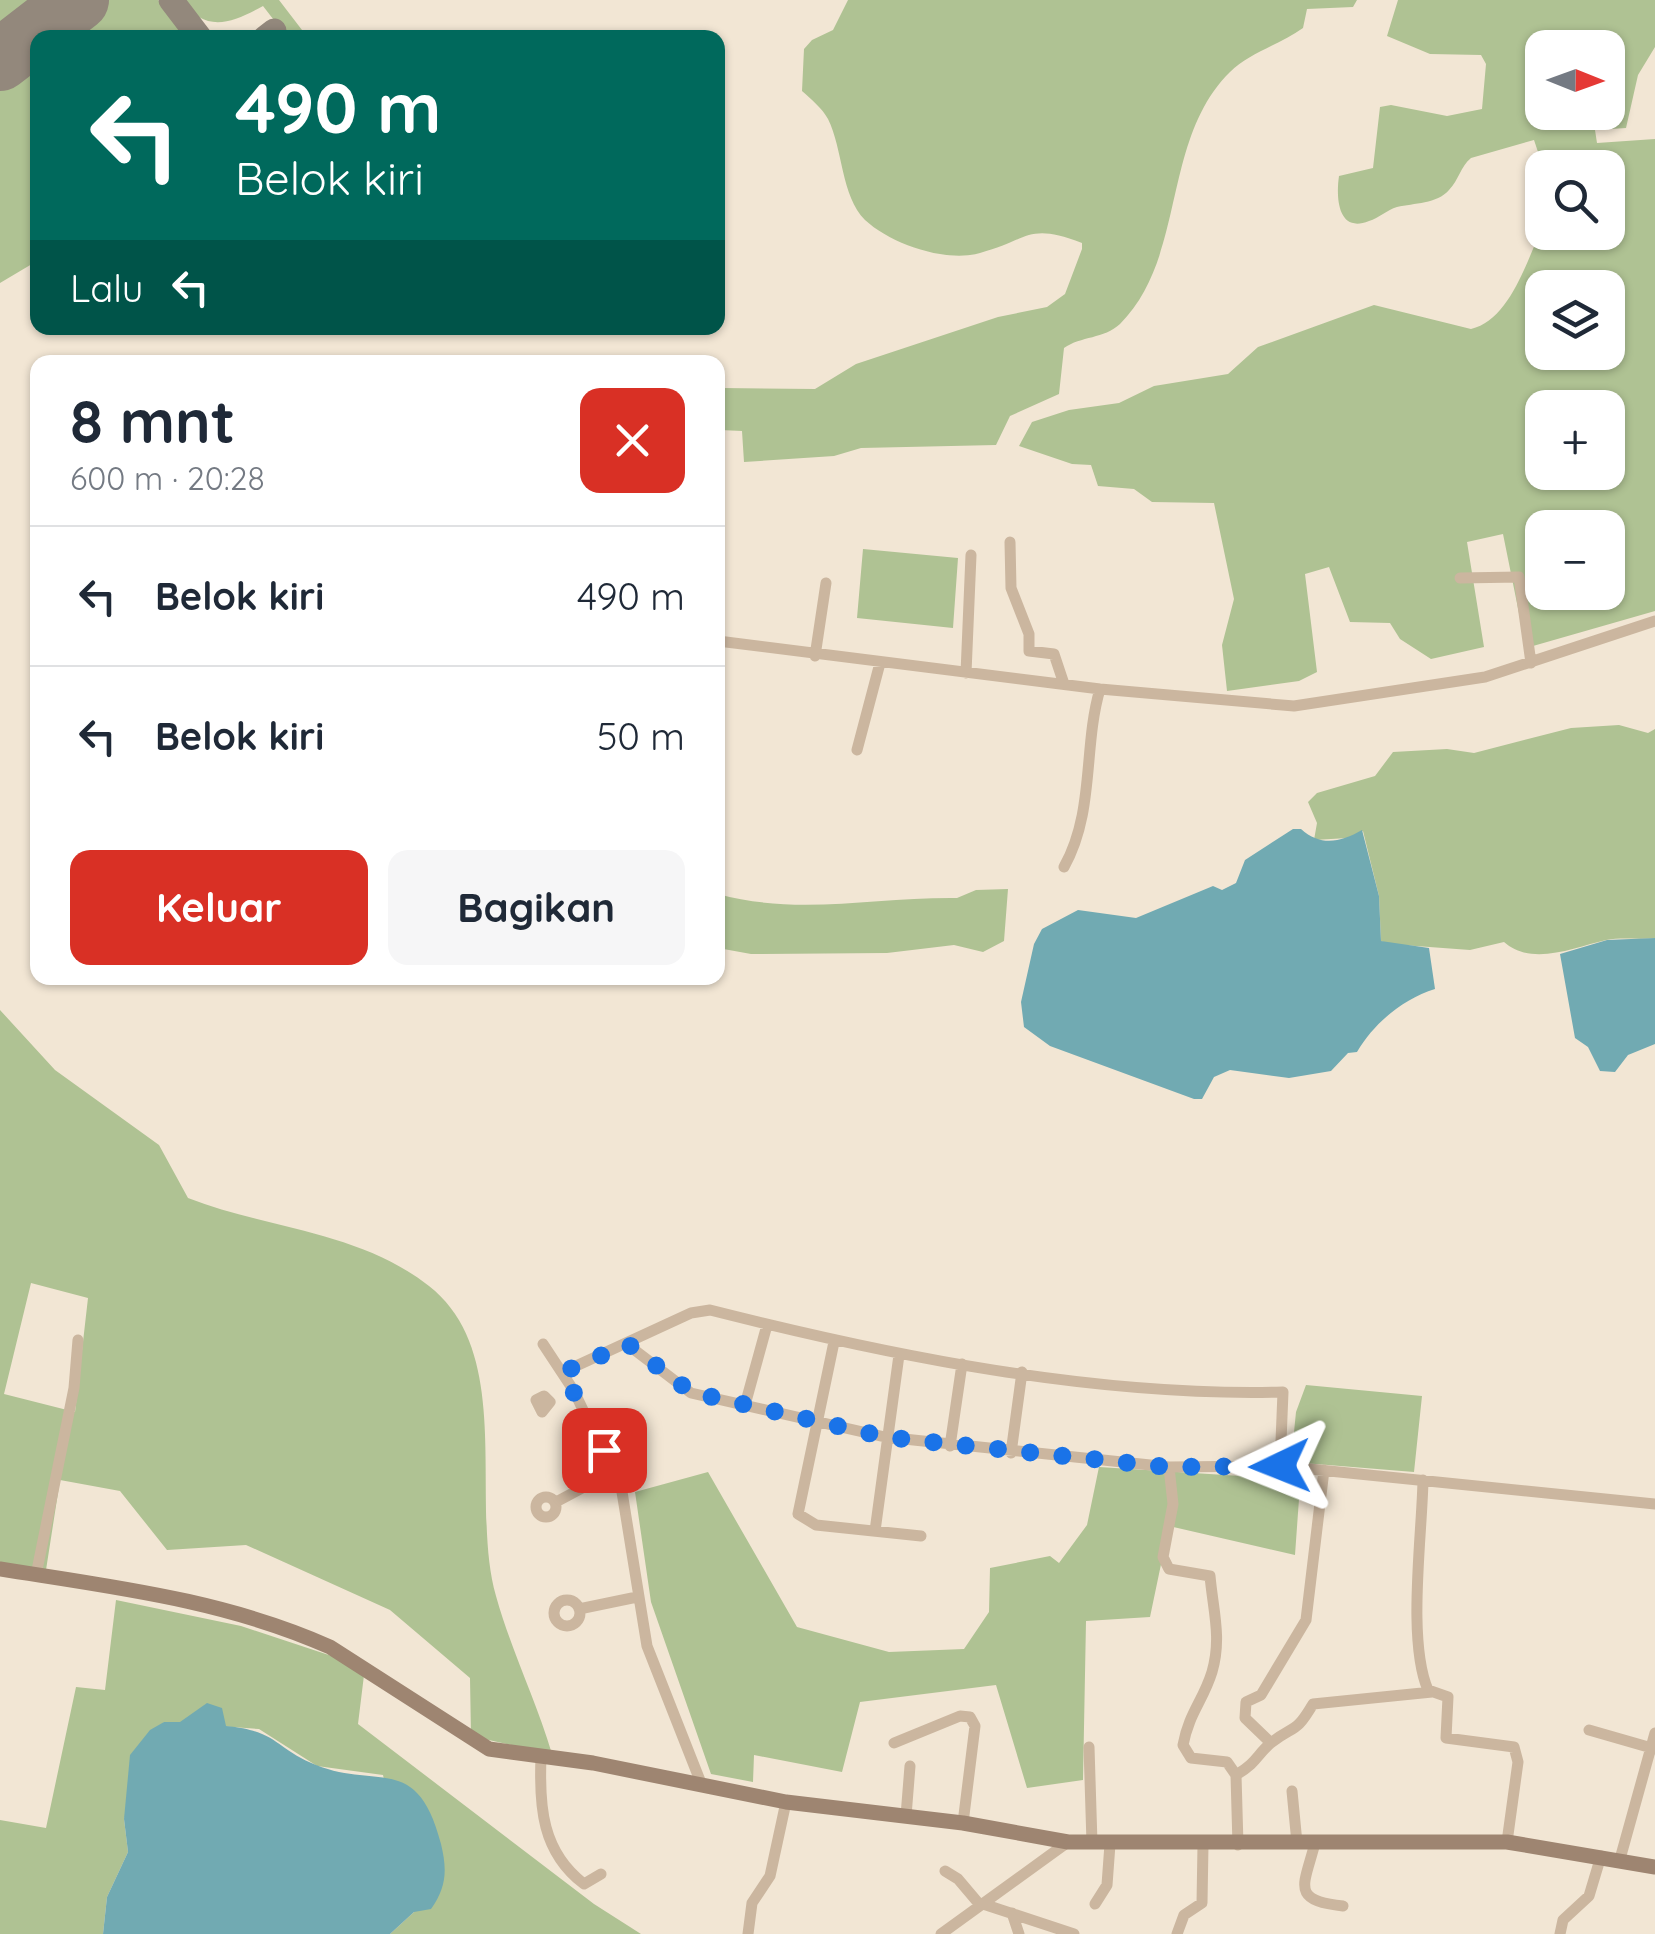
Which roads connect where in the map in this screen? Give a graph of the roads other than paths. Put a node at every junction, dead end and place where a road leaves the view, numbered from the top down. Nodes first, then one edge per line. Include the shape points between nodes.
1 (1010, 542) dead end
2 (972, 554) dead end
3 (1460, 578) dead end
4 (826, 583) dead end
5 (1655, 621) edge
6 (725, 642) edge
7 (815, 656) junction
8 (1531, 662) junction
9 (880, 663) junction
10 (966, 673) junction
11 (1064, 684) junction
12 (1100, 688) junction
13 (856, 750) dead end
14 (1064, 867) dead end
15 (767, 1325) junction
16 (78, 1340) dead end
17 (834, 1342) junction
18 (543, 1344) dead end
19 (628, 1344) junction
20 (899, 1355) junction
21 (962, 1364) junction
22 (563, 1372) junction
23 (1022, 1372) junction
24 (574, 1391) junction
25 (550, 1402) dead end
26 (745, 1405) junction
27 (814, 1422) junction
28 (622, 1423) dead end
29 (593, 1429) junction
30 (885, 1437) junction
31 (950, 1446) junction
32 (1011, 1453) junction
33 (1280, 1466) junction
34 (1168, 1467) junction
35 (1324, 1470) junction
36 (614, 1472) junction
37 (1423, 1480) junction
38 (556, 1502) dead end
39 (1655, 1504) edge
40 (874, 1531) junction
41 (921, 1536) dead end
42 (0, 1569) edge
43 (36, 1575) junction
44 (637, 1597) junction
45 (579, 1610) dead end
46 (1432, 1692) junction
47 (1589, 1730) dead end
48 (1655, 1733) edge
49 (894, 1742) dead end
50 (1271, 1743) junction
51 (1089, 1747) dead end
52 (1653, 1749) edge
53 (541, 1757) junction
54 (910, 1766) dead end
55 (1236, 1775) junction
56 (701, 1783) junction
57 (1292, 1791) dead end
58 (786, 1802) junction
59 (906, 1816) junction
60 (963, 1823) junction
61 (1068, 1842) junction
62 (1507, 1842) junction
63 (1092, 1843) junction
64 (1297, 1843) junction
65 (1315, 1843) junction
66 (1110, 1844) junction
67 (1203, 1845) junction
68 (1238, 1845) junction
69 (1601, 1856) junction
70 (1620, 1859) junction
71 (1655, 1866) edge
72 (945, 1871) dead end
73 (601, 1874) dead end
74 (982, 1904) junction
75 (1095, 1904) dead end
76 (1342, 1906) dead end
77 (1012, 1913) junction
78 (748, 1934) edge
79 (941, 1934) edge
80 (1019, 1934) edge
81 (1074, 1934) edge
82 (1177, 1934) edge
83 (1560, 1934) edge

1 - 11 street via 1010,588 1029,634 1029,652 1054,654
2 - 10 street
3 - 8 street via 1519,576
4 - 7 street
5 - 8 street
6 - 7 street
7 - 9 street
8 - 12 street via 1447,684 1294,706
9 - 10 street
9 - 13 street
10 - 11 street
11 - 12 street
12 - 14 street via 1075,848
15 - 17 street
15 - 19 street via 700,1310
15 - 26 street
16 - 43 street
17 - 20 street
17 - 27 street
18 - 22 street
19 - 22 street
19 - 26 street via 684,1389
20 - 21 street
20 - 30 street
21 - 23 street
21 - 31 street
22 - 24 street
23 - 32 street
23 - 33 street via 1221,1394 1282,1392
24 - 25 street
24 - 29 street
26 - 27 street
27 - 30 street
27 - 40 street via 798,1514 816,1525
28 - 29 street via 612,1418
29 - 36 street
30 - 31 street
30 - 40 street
31 - 32 street
32 - 34 street
33 - 34 street
33 - 35 street
34 - 55 street via 1173,1504 1163,1557 1168,1569 1210,1576 1219,1631 1213,1670 1188,1716 1183,1745 1191,1758 1228,1762
35 - 37 street
35 - 50 street via 1306,1620 1262,1695 1246,1702 1246,1718
36 - 38 street
36 - 44 street via 628,1516
37 - 39 street
37 - 46 street via 1418,1640
40 - 41 street
42 - 43 main road
43 - 53 main road via 172,1596 304,1635 489,1749
44 - 45 street
44 - 56 street via 655,1669
46 - 50 street via 1313,1704 1298,1730
46 - 62 street via 1448,1697 1446,1738 1514,1747 1518,1762
47 - 52 street
48 - 52 street
49 - 60 street via 970,1717
50 - 55 street via 1257,1763
51 - 63 street
52 - 70 street
53 - 56 main road
53 - 73 street via 540,1800 560,1866 584,1884
54 - 59 street
55 - 68 street
56 - 58 main road
57 - 64 street
58 - 59 main road
58 - 78 street via 770,1876 752,1902
59 - 60 main road
60 - 61 main road
61 - 63 main road
61 - 74 street
62 - 65 main road
62 - 69 main road
63 - 66 main road
64 - 65 main road
64 - 68 main road
65 - 76 street via 1306,1898
66 - 67 main road
66 - 75 street via 1107,1885
67 - 68 main road
67 - 82 street via 1202,1902 1184,1915
69 - 70 main road
69 - 83 street via 1590,1896 1564,1920
70 - 71 main road
72 - 74 street
74 - 77 street
74 - 79 street
77 - 80 street
77 - 81 street

